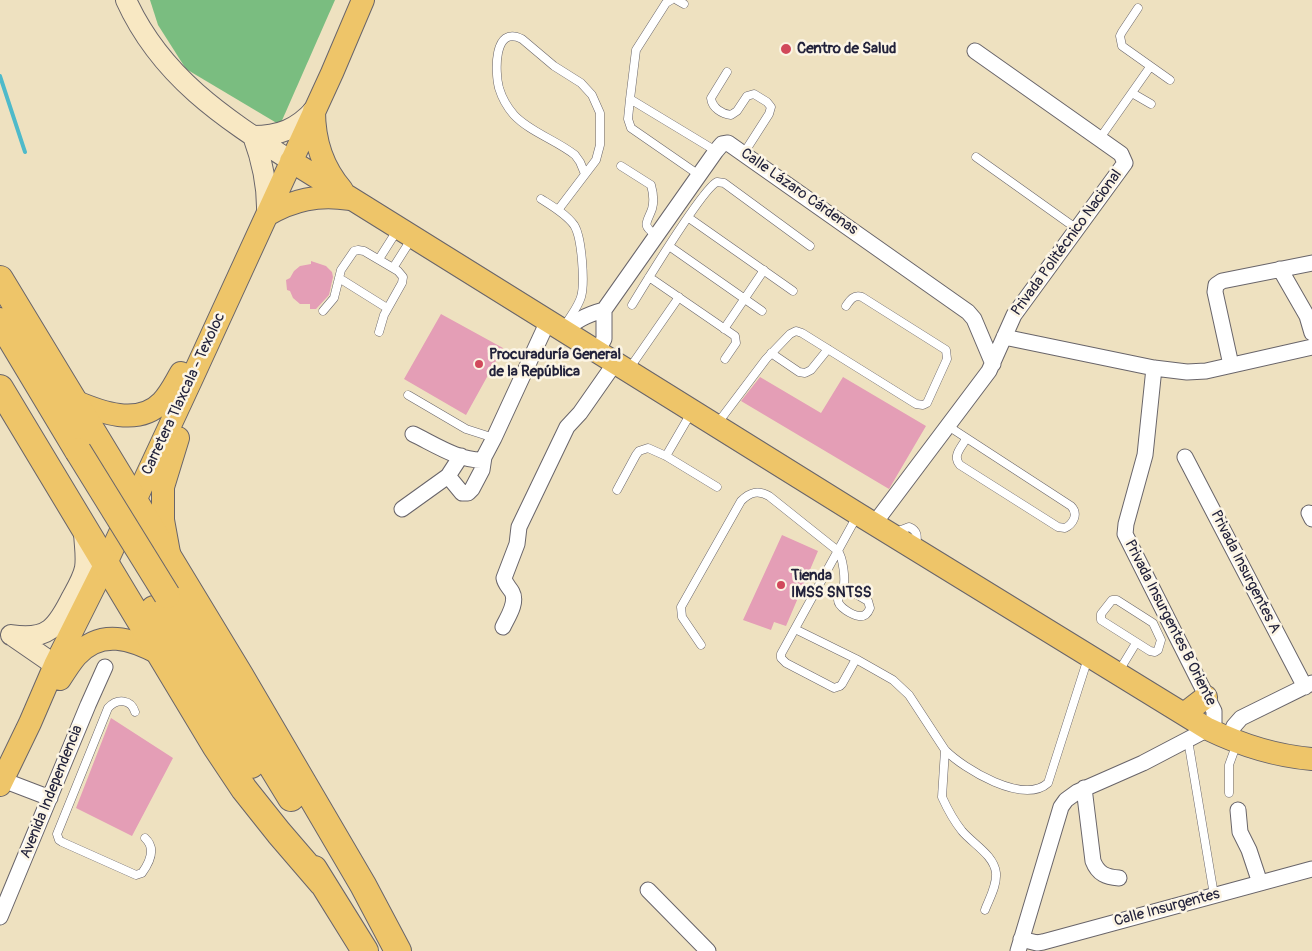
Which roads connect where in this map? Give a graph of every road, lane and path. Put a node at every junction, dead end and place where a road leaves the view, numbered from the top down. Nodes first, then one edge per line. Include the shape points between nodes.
1 (126, 0) edge
2 (363, 0) edge
3 (671, 0) edge
4 (1138, 8) dead end
5 (975, 51) dead end
6 (1150, 67) junction
7 (728, 72) dead end
8 (1170, 80) dead end
9 (1132, 93) junction
10 (630, 99) junction
11 (1150, 104) dead end
12 (314, 110) junction
13 (253, 136) junction
14 (1100, 138) junction
15 (716, 151) junction
16 (744, 153) junction
17 (976, 157) dead end
18 (291, 161) junction
19 (621, 166) dead end
20 (585, 174) junction
21 (699, 175) junction
22 (541, 199) dead end
23 (352, 200) junction
24 (558, 210) junction
25 (267, 215) junction
26 (689, 218) junction
27 (1077, 229) junction
28 (406, 232) junction
29 (656, 235) junction
30 (669, 246) junction
31 (810, 246) dead end
32 (379, 259) junction
33 (1312, 263) edge
34 (393, 268) junction
35 (1280, 269) junction
36 (764, 270) junction
37 (649, 277) junction
38 (339, 278) junction
39 (0, 280) edge
40 (793, 291) dead end
41 (230, 294) junction
42 (678, 297) junction
43 (744, 299) junction
44 (632, 306) dead end
45 (846, 306) dead end
46 (387, 308) junction
47 (604, 310) junction
48 (323, 311) dead end
49 (762, 311) dead end
50 (0, 321) edge
51 (558, 328) junction
52 (724, 328) junction
53 (379, 332) dead end
54 (1312, 333) edge
55 (1004, 337) junction
56 (1312, 348) edge
57 (828, 349) junction
58 (771, 353) junction
59 (0, 356) edge
60 (725, 359) dead end
61 (613, 362) junction
62 (993, 364) junction
63 (1232, 365) junction
64 (1154, 368) junction
65 (193, 376) junction
66 (0, 388) edge
67 (408, 395) dead end
68 (74, 401) junction
69 (692, 411) junction
70 (716, 425) junction
71 (948, 426) junction
72 (413, 434) dead end
73 (494, 438) junction
74 (966, 439) junction
75 (461, 456) junction
76 (666, 456) junction
77 (1185, 456) dead end
78 (75, 460) junction
79 (484, 460) junction
80 (119, 474) junction
81 (448, 476) junction
82 (717, 487) dead end
83 (617, 490) dead end
84 (135, 501) junction
85 (71, 504) junction
86 (402, 509) dead end
87 (874, 524) junction
88 (84, 530) junction
89 (838, 551) junction
90 (171, 561) junction
91 (106, 564) junction
92 (844, 587) dead end
93 (125, 596) junction
94 (160, 602) junction
95 (503, 627) dead end
96 (795, 628) junction
97 (6, 631) edge
98 (1136, 643) junction
99 (701, 645) dead end
100 (160, 654) junction
101 (1088, 656) junction
102 (856, 659) junction
103 (55, 665) junction
104 (105, 667) dead end
105 (1117, 673) junction
106 (1308, 685) edge
107 (1206, 697) junction
108 (88, 705) junction
109 (105, 712) junction
110 (135, 712) dead end
111 (1184, 714) junction
112 (30, 723) junction
113 (1208, 729) junction
114 (1188, 740) junction
115 (1233, 740) junction
116 (944, 750) junction
117 (1312, 759) edge
118 (1, 783) edge
119 (1084, 788) junction
120 (1229, 793) dead end
121 (50, 798) junction
122 (1238, 810) dead end
123 (145, 838) dead end
124 (1312, 869) edge
125 (1119, 878) dead end
126 (322, 883) junction
127 (1260, 883) junction
128 (648, 890) dead end
129 (1214, 895) junction
130 (985, 910) dead end
131 (0, 918) edge
132 (1020, 945) edge
133 (365, 951) edge
134 (388, 951) edge
135 (398, 951) edge
136 (708, 951) edge

1 - 13 main road via 145,36 173,72 202,99
2 - 12 main road, Carretera Tlaxcala - Texoloc
3 - 10 lane via 636,50
4 - 6 lane via 1122,32 1120,41 1125,49
5 - 14 street
6 - 8 lane
6 - 9 lane
7 - 16 lane via 711,98 715,108 731,115 747,96 754,94 771,107
9 - 11 lane
9 - 14 lane
10 - 15 lane
10 - 21 lane via 628,119 631,128
12 - 13 main road via 287,131
12 - 18 main road, Carretera Tlaxcala - Texoloc
12 - 23 main road via 314,127 322,159
13 - 18 main road
13 - 25 main road via 266,183
14 - 27 street, Privada Politécnico Nacional via 1125,160
15 - 16 street, Calle Lázaro Cárdenas via 728,143
15 - 21 street
16 - 62 street, Calle Lázaro Cárdenas via 968,312
17 - 27 lane
18 - 23 main road
18 - 25 main road, Carretera Tlaxcala - Texoloc
19 - 29 lane via 651,185 652,206 646,223 647,229
20 - 20 lane via 596,160 600,145 600,113 592,95 522,39 511,36 499,49 496,59 502,98 515,116 575,155
20 - 24 lane
21 - 29 street
22 - 24 lane
23 - 25 main road via 322,196 308,198
23 - 28 main road
24 - 51 lane via 574,224 579,235 582,290 577,305
25 - 41 main road, Carretera Tlaxcala - Texoloc
26 - 30 lane
26 - 31 lane via 711,186 720,182
26 - 36 lane
27 - 55 street, Privada Politécnico Nacional via 1014,315
28 - 32 lane
28 - 34 lane
28 - 51 main road
29 - 47 street
30 - 37 lane
30 - 43 lane
32 - 34 lane
32 - 38 lane via 364,250 354,251 340,270
33 - 35 street
34 - 46 lane via 403,280
35 - 54 street via 1307,316
35 - 63 street via 1216,285
36 - 40 lane
36 - 43 lane
37 - 42 lane
37 - 44 lane
38 - 46 lane
38 - 48 lane via 334,298
39 - 68 highway
41 - 65 main road, Carretera Tlaxcala - Texoloc
41 - 68 main road via 169,394 153,409 114,415
42 - 52 lane
42 - 61 lane
43 - 49 lane
43 - 52 lane
45 - 57 lane via 853,297 862,297 943,348 947,359 929,400 920,405
46 - 53 lane
47 - 51 street
47 - 61 street via 602,344
50 - 78 highway
51 - 61 main road
51 - 73 street
52 - 60 lane via 736,340
55 - 62 street, Privada Politécnico Nacional
55 - 64 street
56 - 63 street
57 - 58 lane via 796,331
57 - 58 lane via 805,373
58 - 70 lane
59 - 78 highway
61 - 69 main road
61 - 95 street via 580,413 567,427 519,527 504,578 514,597
62 - 71 street, Privada Politécnico Nacional
63 - 64 street via 1196,372
64 - 107 street, Privada Insurgentes B Oriente via 1145,455 1125,534
65 - 84 main road, Carretera Tlaxcala - Texoloc
65 - 90 main road via 163,487 163,520
66 - 85 highway
67 - 73 lane via 466,429
68 - 80 highway
69 - 70 main road
69 - 76 lane
70 - 87 main road
71 - 74 lane
71 - 87 street, Privada Politécnico Nacional
72 - 75 street
73 - 79 street
74 - 74 lane via 1071,506 1075,515 1070,524 1065,528 1058,527 960,465 956,456
75 - 79 street
75 - 81 street
76 - 82 lane
76 - 83 lane via 648,448 639,451
77 - 106 street, Privada Insurgentes A
78 - 94 highway
79 - 81 street via 482,470 468,493 462,493
80 - 84 highway
80 - 85 highway via 120,491 113,500 94,508
81 - 86 street
84 - 90 highway
84 - 91 main road, Carretera Tlaxcala - Texoloc
85 - 88 highway
87 - 89 lane
87 - 101 main road
88 - 91 highway
88 - 97 main road via 85,568 61,618 51,629 32,637
89 - 92 lane via 843,560
89 - 96 lane
89 - 99 lane via 769,496 762,492 747,495 681,607 684,621
90 - 93 highway via 149,568
90 - 135 highway via 363,885
91 - 93 highway
91 - 103 main road, Carretera Tlaxcala - Texoloc
93 - 100 highway
94 - 126 highway via 204,691
94 - 134 highway
96 - 102 lane
96 - 102 lane via 782,651 783,661 830,687 840,686
97 - 103 main road
98 - 98 lane via 1101,620 1101,614 1112,600 1118,600 1153,623 1161,640 1154,652
98 - 105 lane
100 - 112 main road via 120,639 107,639 86,646
100 - 126 highway via 244,789
101 - 105 main road
101 - 116 lane via 1050,777 1043,787 1029,790 1005,786 978,774
102 - 116 lane via 902,687
103 - 112 main road, Carretera Tlaxcala - Texoloc
104 - 108 street, Avenida Independencia
105 - 111 main road
106 - 115 street via 1241,718 1234,726
107 - 111 main road
107 - 113 street, Privada Insurgentes B Oriente via 1215,718
108 - 109 lane
108 - 121 street, Avenida Independencia
109 - 110 lane via 110,705 121,701 131,705
109 - 123 lane via 57,837 136,875 142,873 151,855
111 - 113 main road
112 - 118 main road, Carretera Tlaxcala - Texoloc
113 - 114 street
113 - 115 main road
114 - 119 street
114 - 129 lane
115 - 117 main road via 1274,753
115 - 120 lane
116 - 130 lane via 942,797 959,827 994,866 995,885
118 - 121 street
119 - 125 street via 1093,862 1102,874
119 - 132 street via 1061,807
121 - 131 street, Avenida Independencia
122 - 127 street via 1240,832
124 - 127 street, Calle Insurgentes
126 - 133 highway
127 - 129 street, Calle Insurgentes
128 - 136 street
129 - 132 street, Calle Insurgentes via 1043,942

